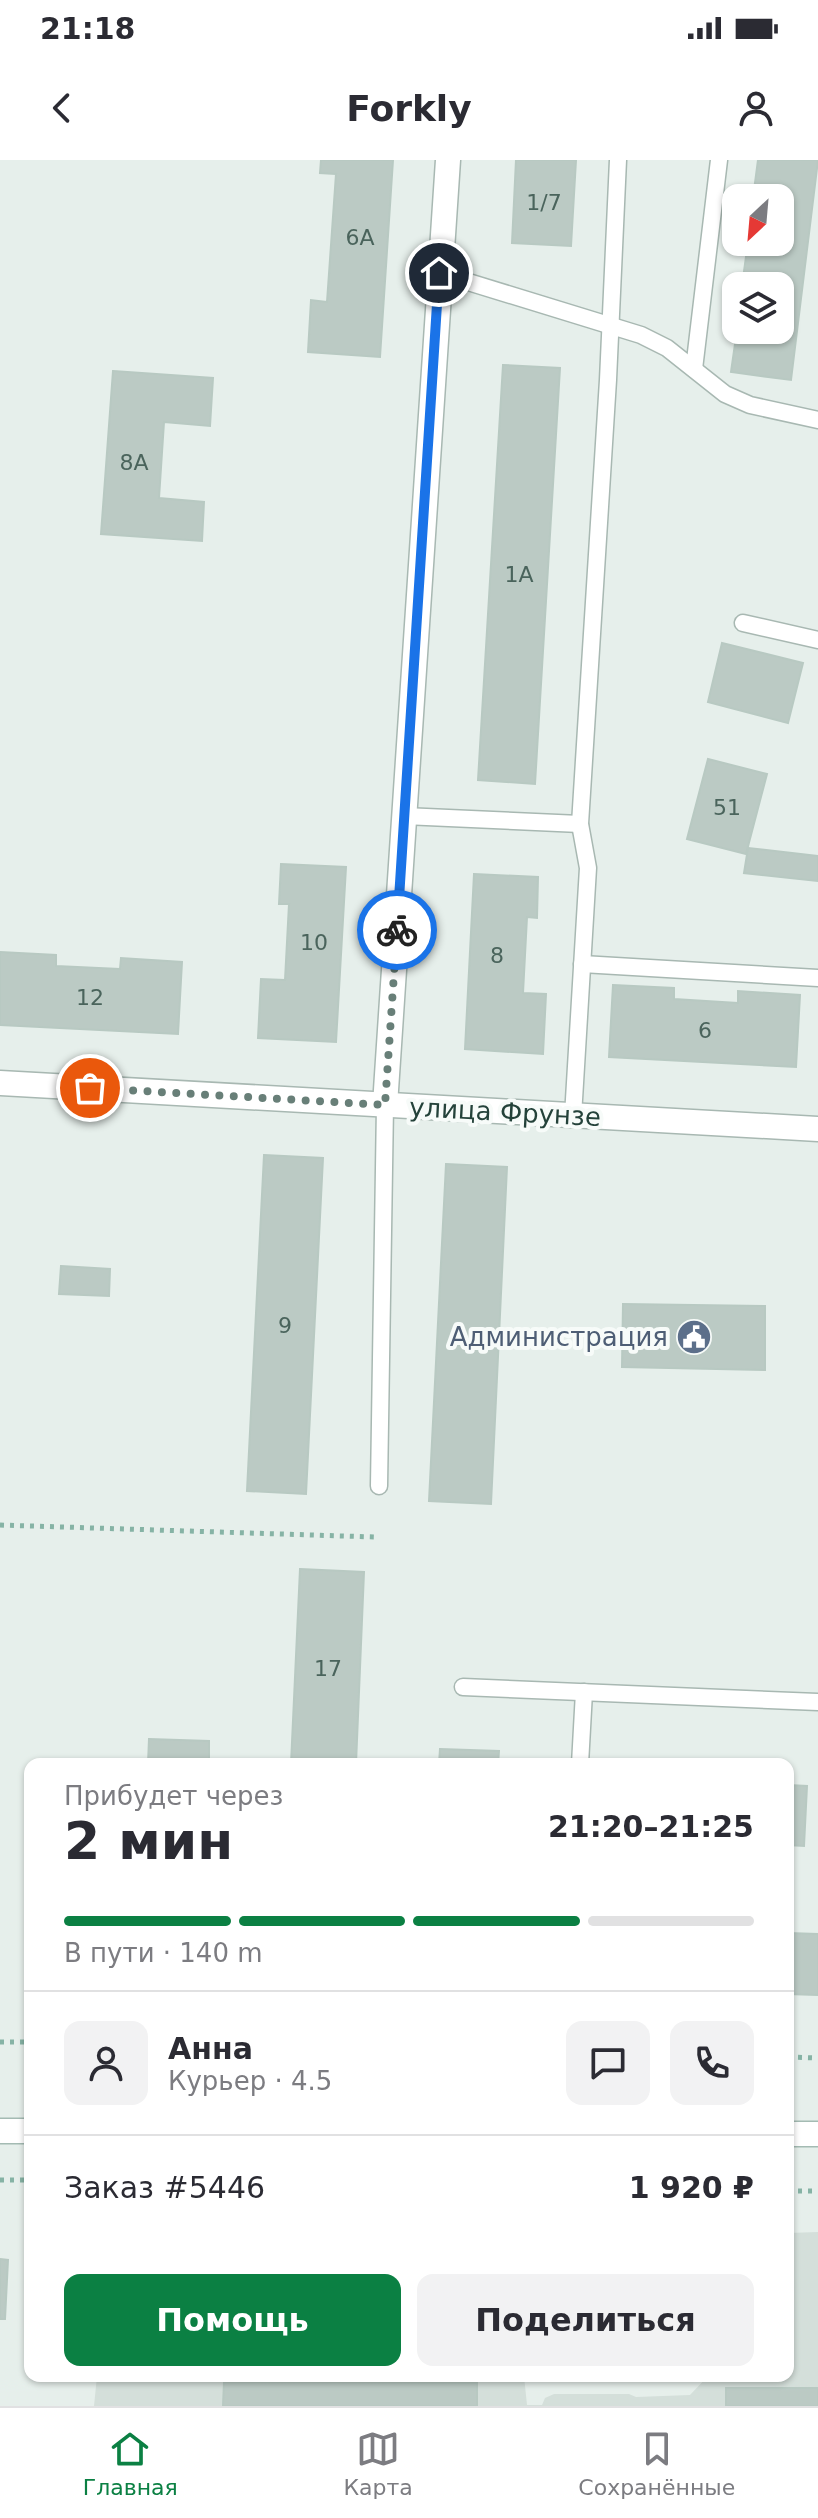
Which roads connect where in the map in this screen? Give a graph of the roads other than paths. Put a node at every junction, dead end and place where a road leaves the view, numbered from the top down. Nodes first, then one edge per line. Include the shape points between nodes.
1 (448, 160) edge
2 (618, 160) edge
3 (719, 160) edge
4 (439, 273) junction
5 (610, 326) junction
6 (694, 369) junction
7 (818, 420) edge
8 (743, 623) dead end
9 (818, 640) edge
10 (404, 816) junction
11 (580, 824) junction
12 (582, 964) junction
13 (818, 978) edge
14 (0, 1083) edge
15 (385, 1105) junction
16 (573, 1116) junction
17 (818, 1129) edge
18 (379, 1486) dead end
19 (463, 1687) dead end
20 (584, 1692) junction
21 (818, 1702) edge
22 (580, 1758) edge
23 (0, 2131) edge
24 (24, 2131) edge
25 (794, 2134) edge
26 (818, 2134) edge

1 - 4 street
2 - 5 lane
3 - 6 lane
4 - 5 lane
4 - 10 street
5 - 6 lane via 667,348
5 - 11 lane
6 - 7 lane via 725,394 750,405
8 - 9 lane
10 - 11 lane
10 - 15 street
11 - 12 lane via 588,868
12 - 13 lane
12 - 16 lane
14 - 15 street, улица Фрунзе
15 - 16 street, улица Фрунзе
15 - 18 lane
16 - 17 street, улица Фрунзе
19 - 20 lane
20 - 21 lane
20 - 22 lane
23 - 24 street
25 - 26 street

